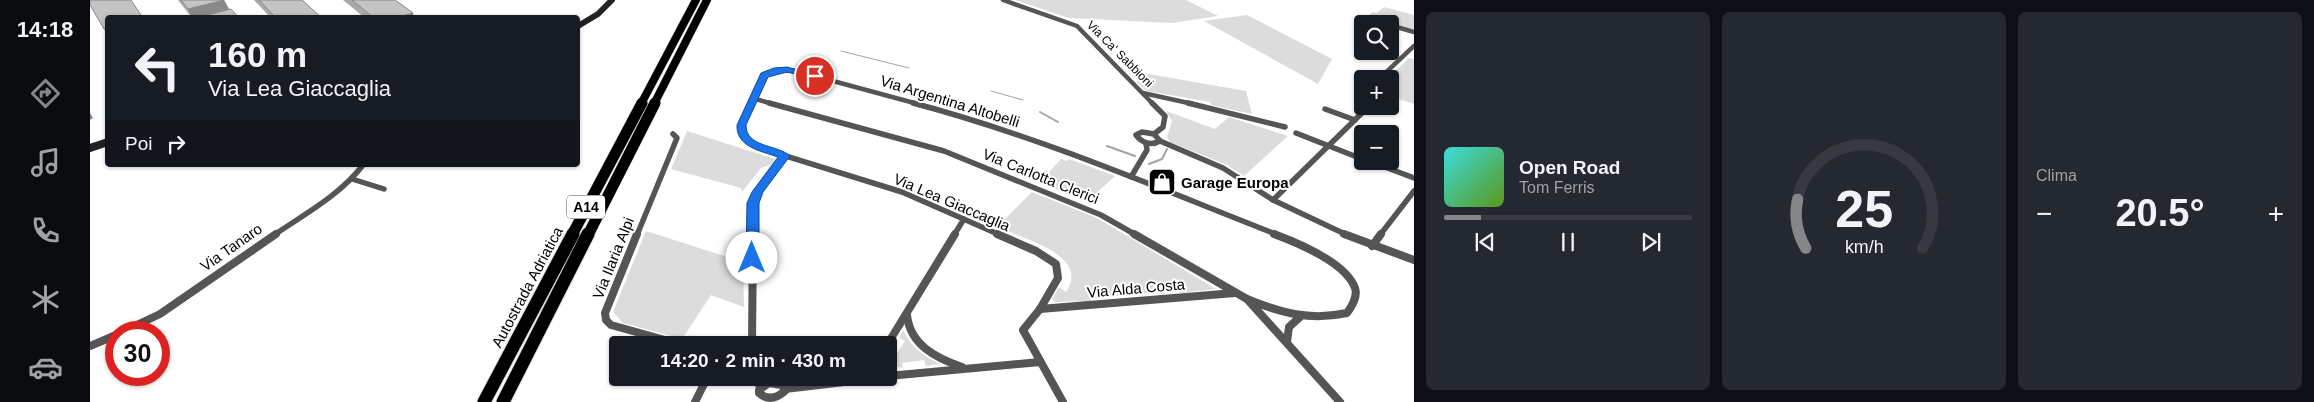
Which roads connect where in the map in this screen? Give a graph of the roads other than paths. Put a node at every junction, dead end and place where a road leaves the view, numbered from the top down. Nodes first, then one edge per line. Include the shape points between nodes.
1 (612, 0) edge
2 (696, 0) edge
3 (707, 0) edge
4 (1004, 0) edge
5 (580, 25) edge
6 (1399, 28) edge
7 (1414, 32) edge
8 (1413, 48) edge
9 (1389, 70) edge
10 (760, 80) joint
11 (1143, 93) junction
12 (752, 98) junction
13 (1324, 109) dead end
14 (1361, 115) edge
15 (1355, 120) junction
16 (1285, 127) dead end
17 (673, 134) dead end
18 (1154, 134) junction
19 (1296, 134) dead end
20 (1160, 141) junction
21 (105, 143) edge
22 (1146, 143) junction
23 (1329, 146) junction
24 (90, 148) edge
25 (785, 156) junction
26 (1354, 156) edge
27 (361, 167) edge
28 (1393, 170) edge
29 (1131, 177) junction
30 (1414, 178) edge
31 (352, 179) junction
32 (384, 189) dead end
33 (1414, 191) edge
34 (1273, 200) junction
35 (964, 219) junction
36 (1372, 246) junction
37 (1414, 260) edge
38 (1235, 293) junction
39 (1247, 299) junction
40 (1040, 309) junction
41 (907, 315) junction
42 (1300, 317) junction
43 (145, 321) edge
44 (650, 336) edge
45 (752, 336) edge
46 (893, 336) edge
47 (105, 340) edge
48 (1287, 344) junction
49 (90, 346) edge
50 (1040, 362) junction
51 (968, 368) junction
52 (897, 375) edge
53 (703, 386) edge
54 (783, 386) edge
55 (807, 386) edge
56 (761, 387) edge
57 (785, 389) junction
58 (484, 402) edge
59 (503, 402) edge
60 (695, 402) edge
61 (1063, 402) edge
62 (1340, 402) edge

1 - 5 main road
2 - 58 highway, Autostrada Adriatica / A14
3 - 59 highway, Autostrada Adriatica / A14
4 - 11 street, Via Ca' Sabbioni via 1073,23
6 - 7 street
8 - 9 street
10 - 12 street, Via Lea Giaccaglia
10 - 29 street, Via Argentina Altobelli via 774,71 796,71 967,117
11 - 16 street via 1180,99
11 - 18 street, Via Ca' Sabbioni via 1165,116 1163,128
12 - 25 street, Via Lea Giaccaglia via 742,125 744,137 757,147
12 - 38 street, Via Carlotta Clerici via 944,151 1101,215
13 - 15 street
14 - 15 street
15 - 23 street
17 - 44 street, Via Ilaria Alpi via 677,138 605,313 611,325
18 - 20 street
18 - 22 street via 1137,134
19 - 23 street
20 - 22 street via 1157,144
20 - 34 street via 1224,168
21 - 24 main road
22 - 29 street via 1147,150
23 - 26 street
23 - 34 street
25 - 35 street, Via Lea Giaccaglia via 902,192
25 - 45 street via 757,192 753,203
27 - 31 street, Via Tanaro
28 - 30 street
29 - 42 street, Via Argentina Altobelli via 1292,241 1323,257 1342,272 1354,288 1355,300 1347,313 1329,318
31 - 32 street
31 - 43 street, Via Tanaro via 160,314
33 - 36 street
34 - 36 street
35 - 40 street, Via Lea Giaccaglia via 1036,251 1056,264 1058,278
35 - 41 street
36 - 37 street
38 - 39 street, Via Carlotta Clerici
38 - 40 street, Via Alda Costa
39 - 42 street, Via Argentina Altobelli
39 - 48 street, Via Carlotta Clerici
40 - 50 street, Via Lea Giaccaglia via 1023,330
41 - 46 street
41 - 51 street via 910,331 922,346 944,360
42 - 48 street via 1288,327 1285,334
47 - 49 street
48 - 62 street, Via Carlotta Clerici
50 - 51 street
50 - 61 street, Via Lea Giaccaglia
51 - 52 street
53 - 60 street
54 - 57 street
55 - 57 street
56 - 57 street via 758,393 769,398 782,394

